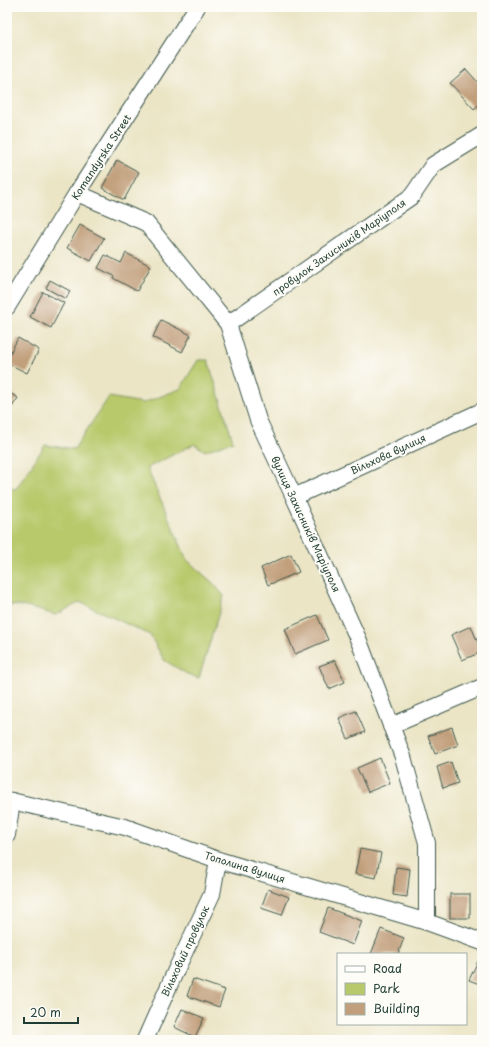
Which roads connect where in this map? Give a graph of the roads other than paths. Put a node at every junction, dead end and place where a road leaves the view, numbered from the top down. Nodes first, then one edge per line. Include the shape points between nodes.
1 (197, 7) edge
2 (482, 135) edge
3 (78, 193) junction
4 (7, 307) edge
5 (228, 324) junction
6 (482, 411) edge
7 (294, 497) junction
8 (482, 687) edge
9 (392, 726) junction
10 (10, 801) edge
11 (7, 836) edge
12 (218, 860) junction
13 (427, 922) junction
14 (482, 942) edge
15 (145, 1040) edge

1 - 3 street, Komandyrska Street
2 - 5 street, провулок Захисників Маріуполя via 433,165 412,196
3 - 4 street, Komandyrska Street
3 - 5 street, вулиця Захисників Маріуполя via 146,223
5 - 7 street, вулиця Захисників Маріуполя via 258,420
6 - 7 street, Вільхова вулиця
7 - 9 street, вулиця Захисників Маріуполя via 359,641
8 - 9 street
9 - 13 street, вулиця Захисників Маріуполя via 427,843
10 - 11 street
10 - 12 street, Тополина вулиця via 126,827
12 - 13 street, Тополина вулиця
12 - 15 street, Вільховий провулок via 212,894
13 - 14 street, Тополина вулиця

